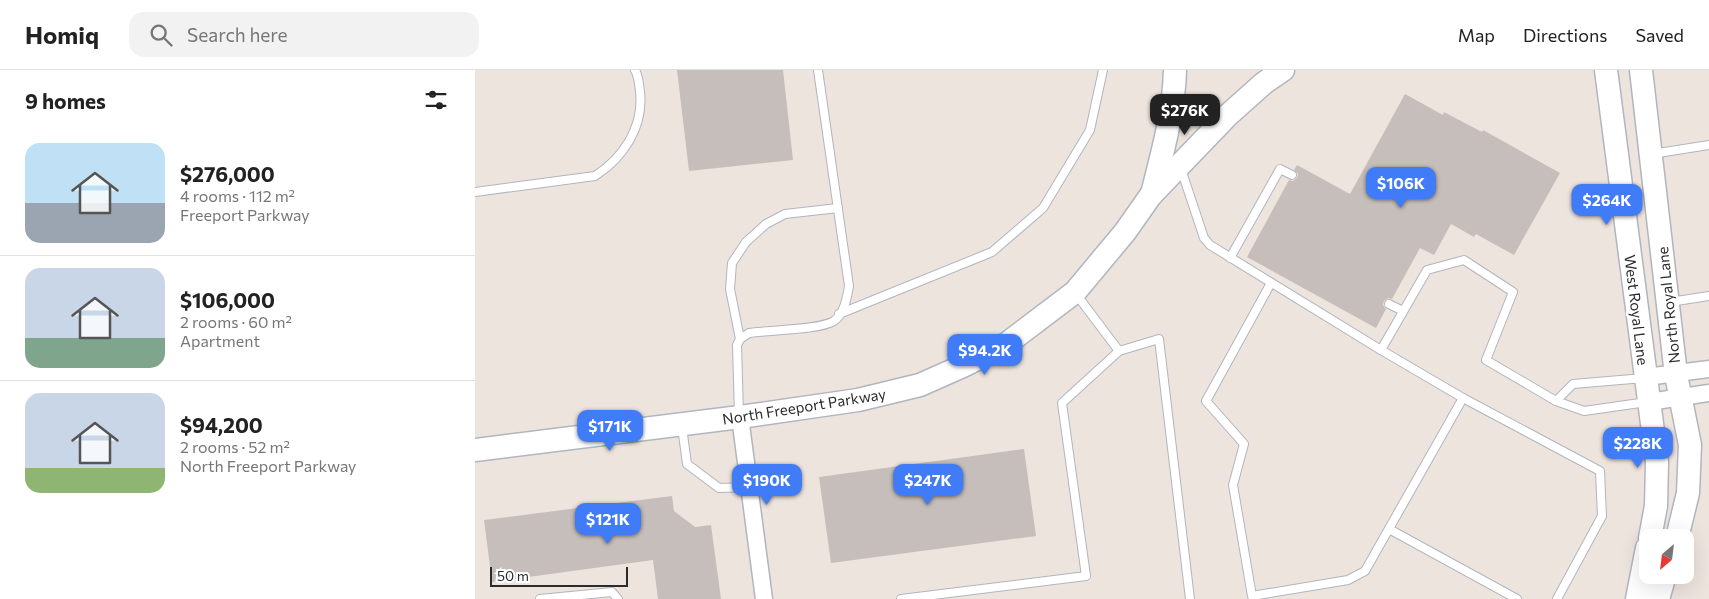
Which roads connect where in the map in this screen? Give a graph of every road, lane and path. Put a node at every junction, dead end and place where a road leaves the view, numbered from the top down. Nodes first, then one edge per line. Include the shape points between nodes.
1 (635, 70) edge
2 (818, 70) edge
3 (1103, 70) edge
4 (1175, 70) edge
5 (1283, 70) edge
6 (1606, 70) edge
7 (1641, 70) edge
8 (1650, 70) edge
9 (1644, 96) junction
10 (1709, 145) edge
11 (1651, 154) junction
12 (1180, 166) junction
13 (1292, 175) dead end
14 (475, 192) edge
15 (1151, 195) junction
16 (838, 208) junction
17 (1230, 258) junction
18 (1271, 283) junction
19 (1075, 292) junction
20 (1709, 296) edge
21 (1667, 302) junction
22 (1389, 304) dead end
23 (1403, 311) junction
24 (839, 314) junction
25 (740, 339) junction
26 (1381, 350) junction
27 (1119, 351) junction
28 (1709, 369) edge
29 (1676, 374) junction
30 (1646, 377) junction
31 (1709, 393) edge
32 (1679, 397) junction
33 (1463, 398) junction
34 (1556, 401) junction
35 (1649, 402) junction
36 (739, 417) junction
37 (682, 424) junction
38 (475, 450) edge
39 (749, 487) junction
40 (1389, 529) junction
41 (1652, 529) edge
42 (1679, 529) edge
43 (1640, 584) edge
44 (1662, 584) edge
45 (540, 599) edge
46 (618, 599) edge
47 (764, 599) edge
48 (901, 599) edge
49 (1190, 599) edge
50 (1517, 599) edge
51 (1557, 599) edge
52 (1637, 599) edge
53 (1658, 599) edge

1 - 14 lane via 641,99 639,119 619,157 608,168 595,176
2 - 16 lane
3 - 24 lane via 1090,130 1043,208 992,252
4 - 15 main road via 1166,137
5 - 12 main road via 1227,116
6 - 30 main road, West Royal Lane
7 - 9 main road, North Royal Lane
8 - 9 main road
9 - 11 main road, North Royal Lane
10 - 11 lane
11 - 21 main road, North Royal Lane
12 - 15 main road
12 - 17 lane via 1204,238
13 - 17 lane via 1280,168
15 - 19 main road, North Freeport Parkway
16 - 24 lane via 849,286
16 - 25 lane via 785,214 766,224 746,242 732,263 730,289
17 - 18 lane
18 - 26 lane
18 - 40 lane via 1206,401 1244,444 1233,485 1253,596 1347,580 1365,571
19 - 27 lane
19 - 36 main road, North Freeport Parkway via 1005,345 920,384 858,400
20 - 21 lane
21 - 29 main road, North Royal Lane
22 - 23 lane
23 - 26 lane
23 - 34 lane via 1427,270 1464,260 1513,292 1486,360
24 - 25 lane via 834,321 820,326 749,333
25 - 36 lane via 737,345
26 - 33 lane
27 - 48 lane via 1062,403 1086,576
27 - 49 lane via 1159,339
28 - 29 street
29 - 30 street
29 - 32 main road, North Royal Lane
30 - 34 lane via 1573,384
30 - 35 main road, West Royal Lane
31 - 32 street
32 - 35 street
32 - 42 main road, North Royal Lane via 1690,445 1688,492
33 - 40 lane
33 - 51 lane via 1600,471 1602,516
34 - 35 lane via 1584,411
35 - 41 main road via 1657,462
36 - 37 main road, North Freeport Parkway
36 - 39 street
37 - 38 main road, North Freeport Parkway
37 - 39 lane via 687,464 719,488
39 - 47 street
40 - 50 lane
43 - 52 main road
44 - 53 main road
45 - 46 lane via 612,592

